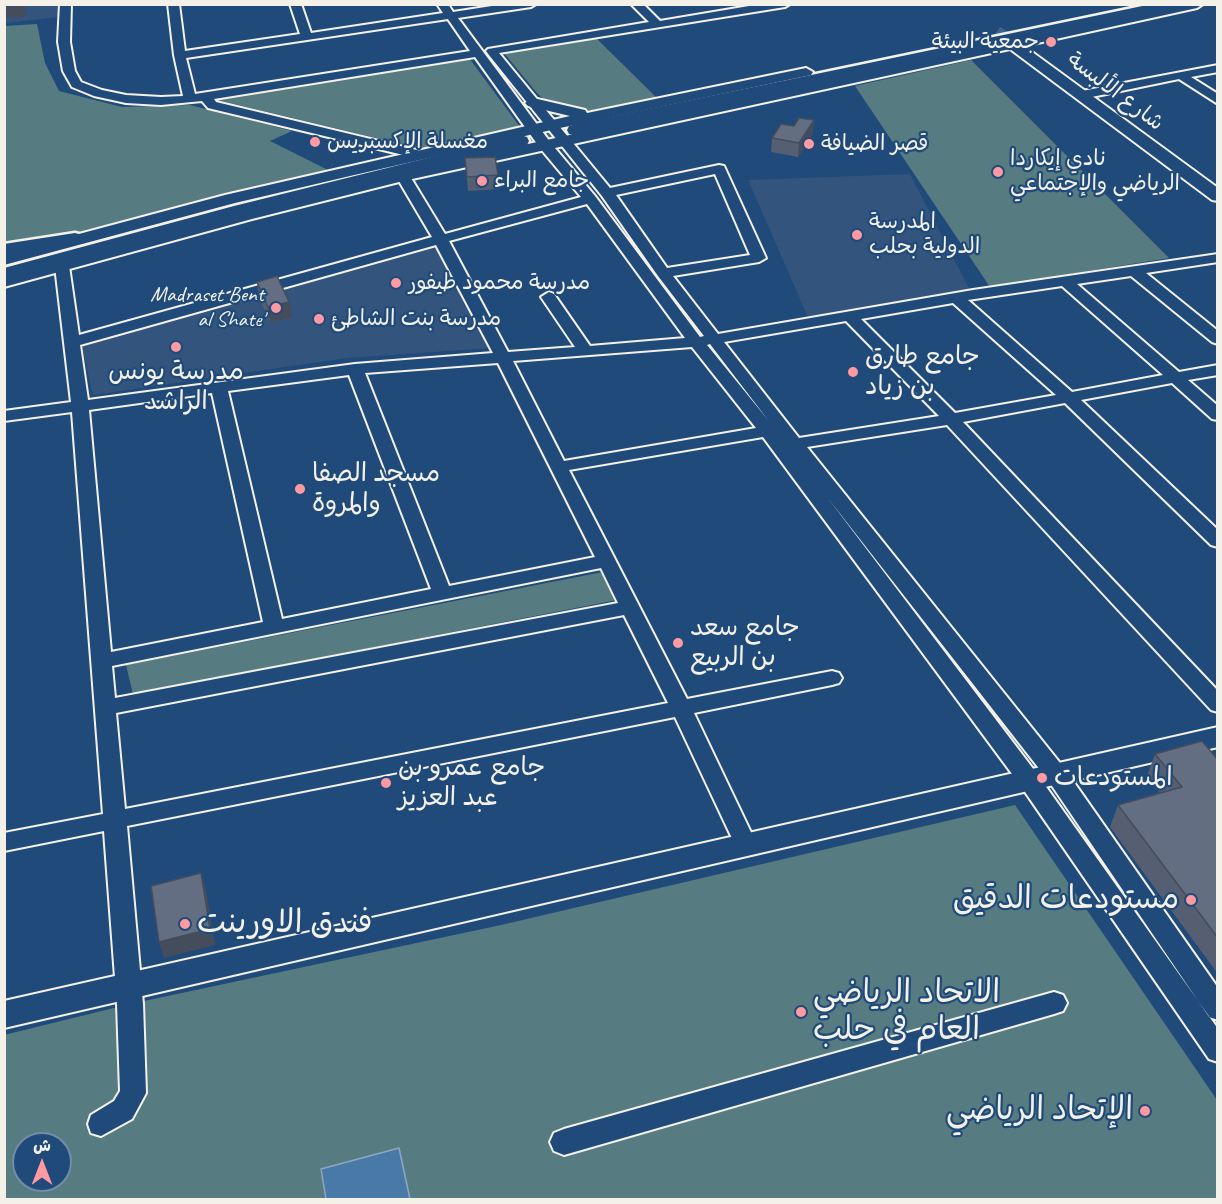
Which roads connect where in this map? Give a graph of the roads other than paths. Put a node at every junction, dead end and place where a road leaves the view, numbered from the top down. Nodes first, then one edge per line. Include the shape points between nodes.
1 (66, 4) edge
2 (189, 4) edge
3 (295, 4) edge
4 (442, 4) edge
5 (531, 4) edge
6 (636, 4) edge
7 (784, 4) edge
8 (1132, 4) edge
9 (1154, 4) edge
10 (1178, 4) edge
11 (1197, 4) edge
12 (173, 5) edge
13 (457, 12) edge
14 (658, 25) junction
15 (307, 38) junction
16 (1014, 45) junction
17 (492, 51) junction
18 (478, 53) junction
19 (180, 55) junction
20 (1218, 68) edge
21 (1182, 76) junction
22 (1082, 95) junction
23 (206, 97) junction
24 (190, 99) junction
25 (1218, 100) edge
26 (533, 103) junction
27 (625, 110) junction
28 (571, 132) junction
29 (529, 133) junction
30 (545, 145) junction
31 (420, 155) junction
32 (403, 176) junction
33 (607, 193) junction
34 (1218, 196) edge
35 (590, 199) junction
36 (238, 207) junction
37 (83, 238) junction
38 (441, 240) junction
39 (4, 250) edge
40 (1210, 259) edge
41 (4, 260) edge
42 (62, 266) junction
43 (4, 267) edge
44 (1134, 271) junction
45 (663, 273) junction
46 (1218, 273) edge
47 (4, 275) edge
48 (4, 282) edge
49 (1066, 282) junction
50 (549, 297) dead end
51 (956, 298) junction
52 (851, 317) junction
53 (714, 339) junction
54 (1218, 339) edge
55 (73, 342) junction
56 (696, 342) junction
57 (586, 351) junction
58 (503, 357) junction
59 (354, 369) junction
60 (1218, 370) edge
61 (1173, 377) junction
62 (219, 387) junction
63 (1068, 398) junction
64 (80, 406) junction
65 (1218, 415) edge
66 (4, 416) edge
67 (951, 418) junction
68 (767, 431) junction
69 (795, 444) junction
70 (558, 466) junction
71 (1218, 541) edge
72 (606, 561) junction
73 (442, 593) junction
74 (630, 607) junction
75 (274, 626) junction
76 (102, 660) junction
77 (832, 678) dead end
78 (1218, 705) edge
79 (106, 707) junction
80 (681, 708) junction
81 (1218, 737) edge
82 (1042, 777) junction
83 (115, 820) junction
84 (4, 842) edge
85 (746, 845) junction
86 (129, 987) junction
87 (1054, 1003) dead end
88 (1218, 1009) edge
89 (4, 1015) edge
90 (1218, 1051) edge
91 (101, 1124) dead end
92 (564, 1142) dead end

1 - 24 street via 64,42 69,71 76,84 126,99
2 - 12 street
3 - 15 street
4 - 13 street
5 - 13 street
6 - 14 street
7 - 14 street
8 - 27 main road
9 - 28 highway
10 - 28 highway
11 - 16 main road
12 - 19 street
13 - 15 street
13 - 17 street
13 - 18 street
14 - 17 street
15 - 19 street
16 - 22 main road, شارع الألبسة
16 - 28 main road
17 - 26 street
18 - 23 street
18 - 29 street
19 - 24 street
20 - 21 street
21 - 22 street
21 - 25 street
22 - 34 main road, شارع الألبسة
23 - 24 street
23 - 31 street via 212,105
26 - 27 main road via 575,112
26 - 29 street
27 - 29 main road
28 - 29 street
28 - 30 main road
28 - 33 street
29 - 30 street
29 - 31 main road
29 - 36 highway
30 - 32 main road
30 - 35 street
31 - 36 main road
32 - 36 main road
32 - 38 street
33 - 45 street
33 - 45 street via 719,169 759,258
35 - 38 street
35 - 56 street
36 - 37 main road
36 - 42 main road
36 - 43 highway
36 - 47 highway
37 - 39 highway
37 - 41 main road
38 - 55 street
38 - 58 street
40 - 44 street
40 - 46 street
42 - 48 main road
42 - 55 street
44 - 49 street
44 - 54 street
45 - 53 street
49 - 51 street
49 - 61 street
50 - 57 street
51 - 52 street
51 - 63 street
52 - 53 street
52 - 67 street
53 - 56 street
53 - 69 street
55 - 64 street
56 - 57 street
56 - 68 street
57 - 58 street
58 - 59 street
58 - 70 street
59 - 62 street
59 - 73 street
60 - 61 street
61 - 63 street
61 - 65 street
62 - 64 street
62 - 75 street
63 - 67 street
63 - 71 street
64 - 66 street
64 - 76 street
67 - 69 street
67 - 78 street
68 - 70 street
68 - 82 street
69 - 82 street
70 - 72 street
72 - 73 street
72 - 74 street
73 - 75 street
74 - 79 street
74 - 80 street
75 - 76 street
76 - 79 street
77 - 80 street
79 - 83 street
80 - 83 street
80 - 85 street
81 - 82 main road
82 - 85 main road
82 - 88 street
82 - 90 street
83 - 84 street
83 - 86 street
85 - 86 main road
86 - 89 main road
86 - 91 street via 133,1093 123,1110
87 - 92 street

